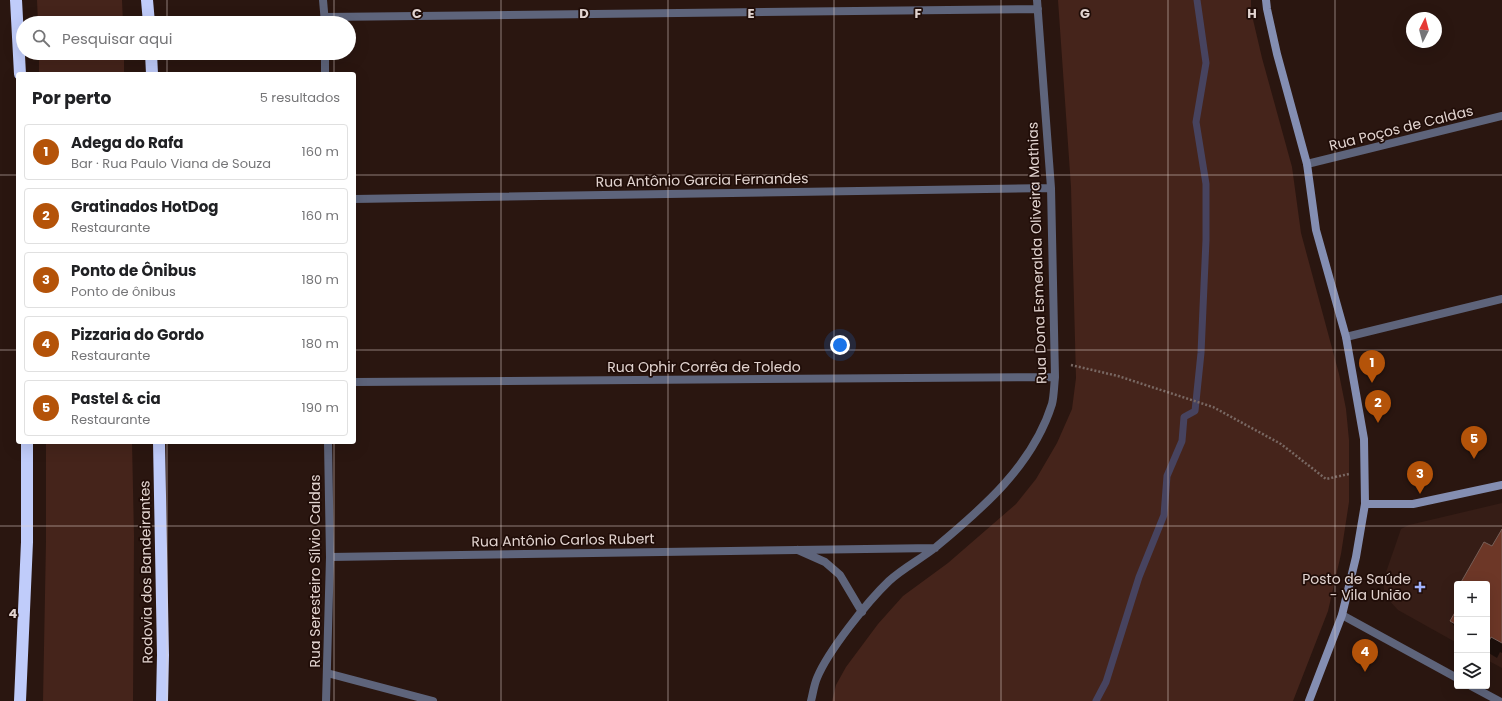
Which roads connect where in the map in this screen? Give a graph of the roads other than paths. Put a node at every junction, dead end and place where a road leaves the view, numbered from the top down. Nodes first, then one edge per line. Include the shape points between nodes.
1 (16, 0) edge
2 (147, 0) edge
3 (323, 0) edge
4 (1038, 0) edge
5 (1266, 0) edge
6 (1038, 9) junction
7 (17, 16) edge
8 (148, 16) edge
9 (325, 16) edge
10 (356, 20) edge
11 (19, 60) edge
12 (151, 60) edge
13 (325, 60) edge
14 (20, 72) edge
15 (152, 72) edge
16 (325, 72) edge
17 (1502, 116) edge
18 (1307, 164) junction
19 (1051, 188) junction
20 (356, 199) edge
21 (1502, 299) edge
22 (1346, 338) junction
23 (1055, 377) junction
24 (356, 382) edge
25 (26, 444) edge
26 (159, 444) edge
27 (328, 444) edge
28 (1502, 485) edge
29 (1365, 504) junction
30 (935, 548) junction
31 (796, 549) junction
32 (330, 556) junction
33 (862, 612) junction
34 (1342, 615) junction
35 (327, 673) junction
36 (1454, 676) edge
37 (1477, 689) edge
38 (20, 701) edge
39 (162, 701) edge
40 (326, 701) edge
41 (433, 701) edge
42 (811, 701) edge
43 (1309, 701) edge
44 (1499, 701) edge

1 - 7 highway
2 - 8 highway
3 - 9 street
4 - 6 street, Rua Dona Esmeralda Oliveira Mathias
5 - 18 street via 1277,54
6 - 10 street
6 - 19 street, Rua Dona Esmeralda Oliveira Mathias
11 - 14 highway
12 - 15 highway
13 - 16 street
17 - 18 street, Rua Poços de Caldas
18 - 22 street via 1316,230
19 - 20 street, Rua Antônio Garcia Fernandes
19 - 23 street, Rua Dona Esmeralda Oliveira Mathias
21 - 22 street
22 - 29 street via 1364,439
23 - 24 street, Rua Ophir Corrêa de Toledo
23 - 30 street, Rua Dona Esmeralda Oliveira Mathias via 1052,403 1039,434 1020,467 1001,490
25 - 38 highway via 27,542
26 - 39 highway, Rodovia dos Bandeirantes
27 - 32 street, Rua Seresteiro Sílvio Caldas
28 - 29 street via 1413,504
29 - 34 street
30 - 31 street, Rua Antônio Carlos Rubert
30 - 33 street, Rua Dona Esmeralda Oliveira Mathias via 890,581
31 - 32 street, Rua Antônio Carlos Rubert
31 - 33 street, Rua Antônio Carlos Rubert via 825,562 840,576
32 - 35 street, Rua Seresteiro Sílvio Caldas
33 - 42 street, Rua Dona Esmeralda Oliveira Mathias via 828,656 817,678
34 - 36 street
34 - 43 street
35 - 40 street, Rua Seresteiro Sílvio Caldas
35 - 41 street
37 - 44 street

